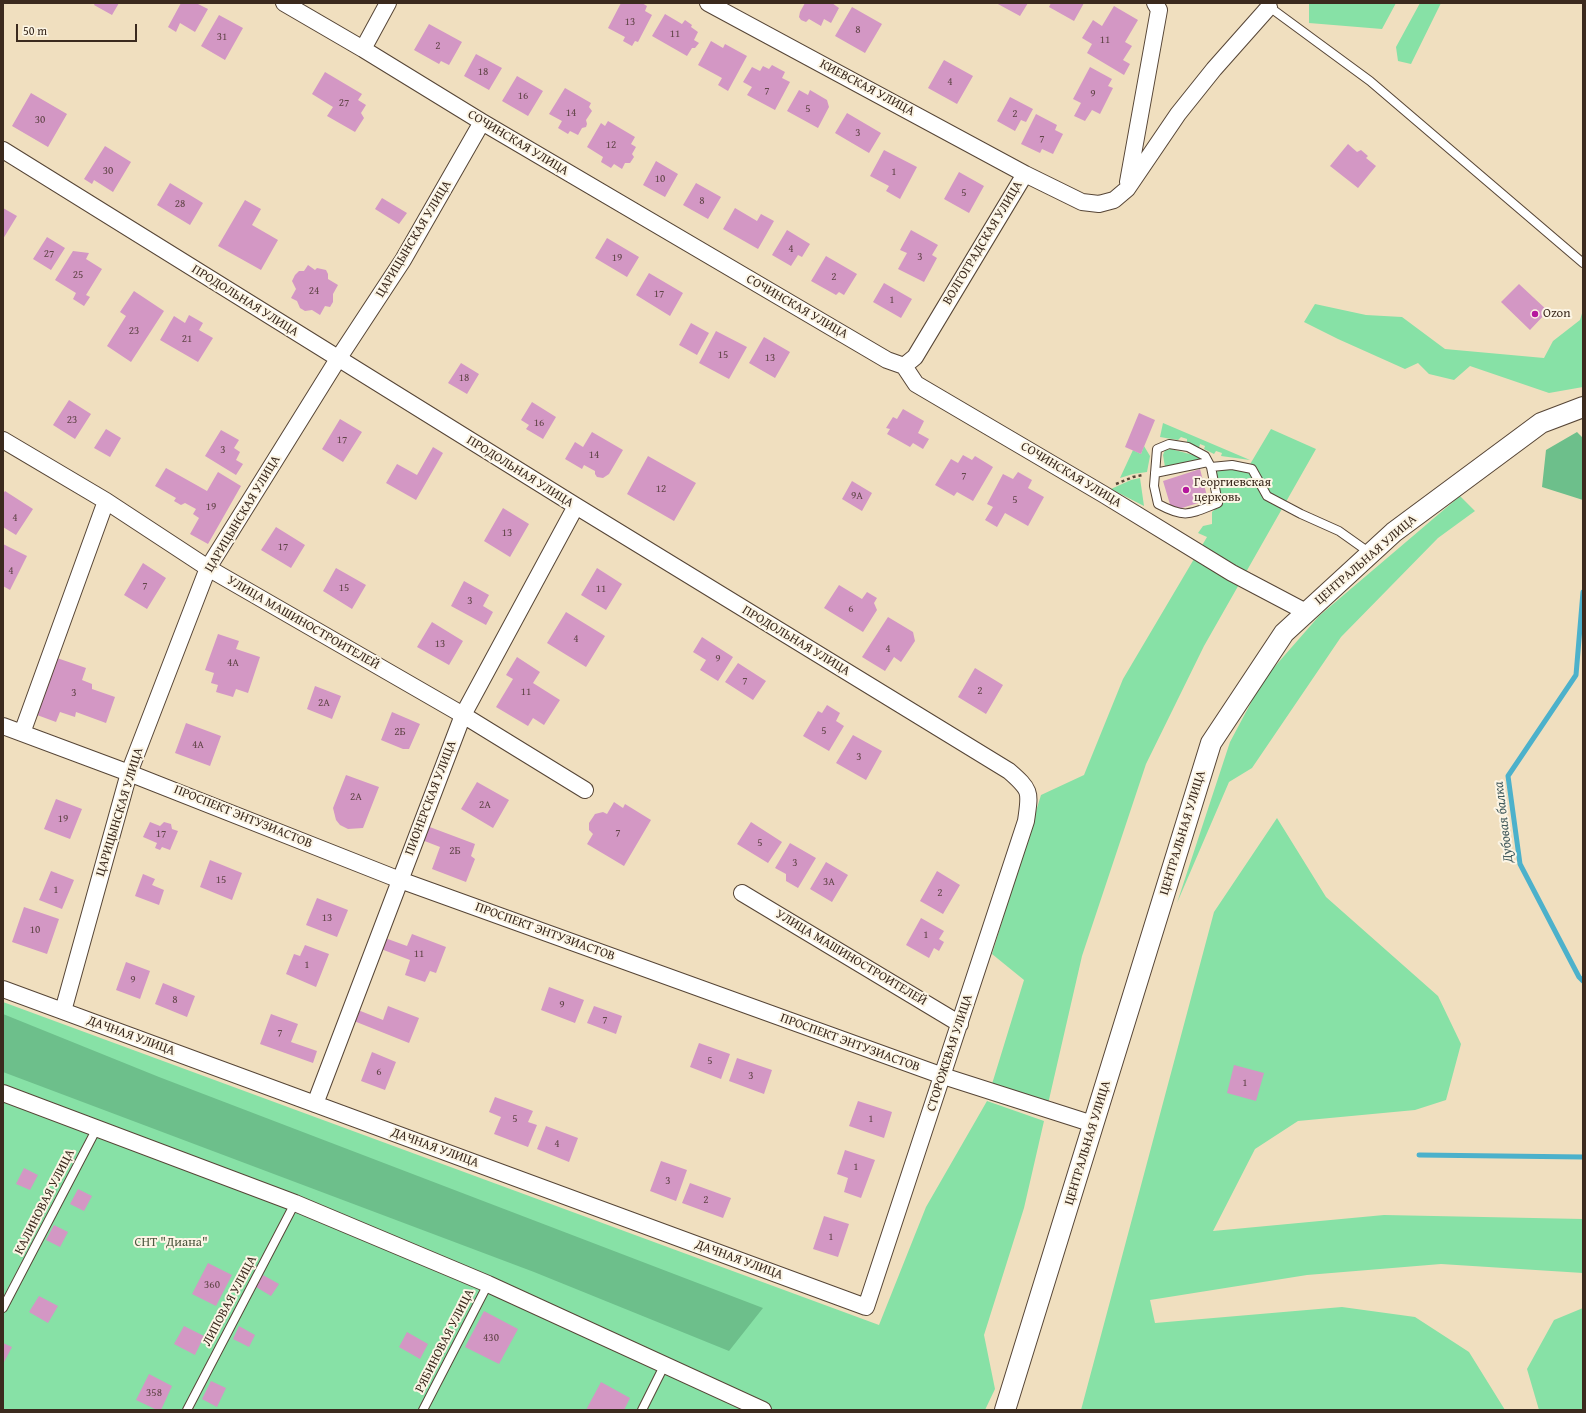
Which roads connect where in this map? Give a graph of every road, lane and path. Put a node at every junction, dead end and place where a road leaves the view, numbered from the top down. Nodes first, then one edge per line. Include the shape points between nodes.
1 (284, 3) edge
2 (388, 3) edge
3 (708, 3) edge
4 (1155, 3) edge
5 (1266, 5) edge
6 (363, 49) junction
7 (482, 122) junction
8 (3, 150) edge
9 (1025, 174) junction
10 (1127, 189) junction
11 (1583, 263) edge
12 (338, 359) junction
13 (904, 366) junction
14 (1583, 407) edge
15 (3, 440) edge
16 (1210, 465) junction
17 (1155, 473) junction
18 (1103, 494) junction
19 (106, 501) junction
20 (576, 506) junction
21 (1371, 553) junction
22 (208, 568) junction
23 (1306, 612) junction
24 (463, 715) junction
25 (3, 726) edge
26 (22, 733) junction
27 (129, 773) junction
28 (585, 790) dead end
29 (1029, 799) joint
30 (400, 880) junction
31 (742, 893) dead end
32 (3, 989) edge
33 (63, 1011) junction
34 (960, 1024) junction
35 (943, 1076) junction
36 (3, 1093) edge
37 (316, 1104) junction
38 (1093, 1124) junction
39 (96, 1128) junction
40 (295, 1203) junction
41 (488, 1284) junction
42 (866, 1307) joint
43 (3, 1308) edge
44 (665, 1364) junction
45 (187, 1410) edge
46 (423, 1410) edge
47 (642, 1410) edge
48 (762, 1410) edge
49 (1005, 1410) edge

1 - 6 street, СОЧИНСКАЯ УЛИЦА
2 - 6 street
3 - 9 street, КИЕВСКАЯ УЛИЦА
4 - 10 street via 1159,10
5 - 10 street, ВОЛГОГРАДСКАЯ УЛИЦА via 1182,109
5 - 11 lane via 1370,81
6 - 7 street, СОЧИНСКАЯ УЛИЦА
7 - 12 street, ЦАРИЦЫНСКАЯ УЛИЦА via 403,260
7 - 13 street, СОЧИНСКАЯ УЛИЦА via 887,360
8 - 12 street, ПРОДОЛЬНАЯ УЛИЦА
9 - 10 street, ВОЛГОГРАДСКАЯ УЛИЦА via 1082,202 1099,204 1114,200
9 - 13 street, ВОЛГОГРАДСКАЯ УЛИЦА via 915,357
12 - 20 street, ПРОДОЛЬНАЯ УЛИЦА
12 - 22 street, ЦАРИЦЫНСКАЯ УЛИЦА
13 - 18 street, СОЧИНСКАЯ УЛИЦА via 916,384
14 - 21 street, ЦЕНТРАЛЬНАЯ УЛИЦА via 1542,423 1394,532
15 - 19 street, УЛИЦА МАШИНОСТРОИТЕЛЕЙ
16 - 17 lane
16 - 17 lane via 1205,456 1188,447 1169,444 1157,449
16 - 17 lane via 1218,502 1190,514 1173,512 1158,504 1154,486
16 - 21 lane via 1232,465 1252,469 1268,496 1339,531
17 - 18 path via 1121,481
18 - 23 street, СОЧИНСКАЯ УЛИЦА via 1232,573
19 - 22 street, УЛИЦА МАШИНОСТРОИТЕЛЕЙ
19 - 26 street
20 - 24 street, ПИОНЕРСКАЯ УЛИЦА
20 - 29 street, ПРОДОЛЬНАЯ УЛИЦА via 1009,771 1026,785
21 - 23 street, ЦЕНТРАЛЬНАЯ УЛИЦА
22 - 24 street, УЛИЦА МАШИНОСТРОИТЕЛЕЙ
22 - 27 street, ЦАРИЦЫНСКАЯ УЛИЦА
23 - 38 street, ЦЕНТРАЛЬНАЯ УЛИЦА via 1284,633 1211,743
24 - 28 street, УЛИЦА МАШИНОСТРОИТЕЛЕЙ
24 - 30 street, ПИОНЕРСКАЯ УЛИЦА
25 - 26 street, ПРОСПЕКТ ЭНТУЗИАСТОВ
26 - 27 street, ПРОСПЕКТ ЭНТУЗИАСТОВ
27 - 30 street, ПРОСПЕКТ ЭНТУЗИАСТОВ
27 - 33 street, ЦАРИЦЫНСКАЯ УЛИЦА
29 - 34 street, СТОРОЖЕВАЯ УЛИЦА via 1026,821
30 - 35 street, ПРОСПЕКТ ЭНТУЗИАСТОВ
30 - 37 street, ПИОНЕРСКАЯ УЛИЦА
31 - 34 street, УЛИЦА МАШИНОСТРОИТЕЛЕЙ
32 - 33 street, ДАЧНАЯ УЛИЦА
33 - 37 street, ДАЧНАЯ УЛИЦА
34 - 35 street, СТОРОЖЕВАЯ УЛИЦА
35 - 38 street, ПРОСПЕКТ ЭНТУЗИАСТОВ
35 - 42 street, СТОРОЖЕВАЯ УЛИЦА
36 - 39 street
37 - 42 street, ДАЧНАЯ УЛИЦА
38 - 49 street, ЦЕНТРАЛЬНАЯ УЛИЦА
39 - 40 street
39 - 43 lane, КАЛИНОВАЯ УЛИЦА
40 - 41 street
40 - 45 lane, ЛИПОВАЯ УЛИЦА
41 - 44 street
41 - 46 lane, РЯБИНОВАЯ УЛИЦА
44 - 47 lane
44 - 48 street

